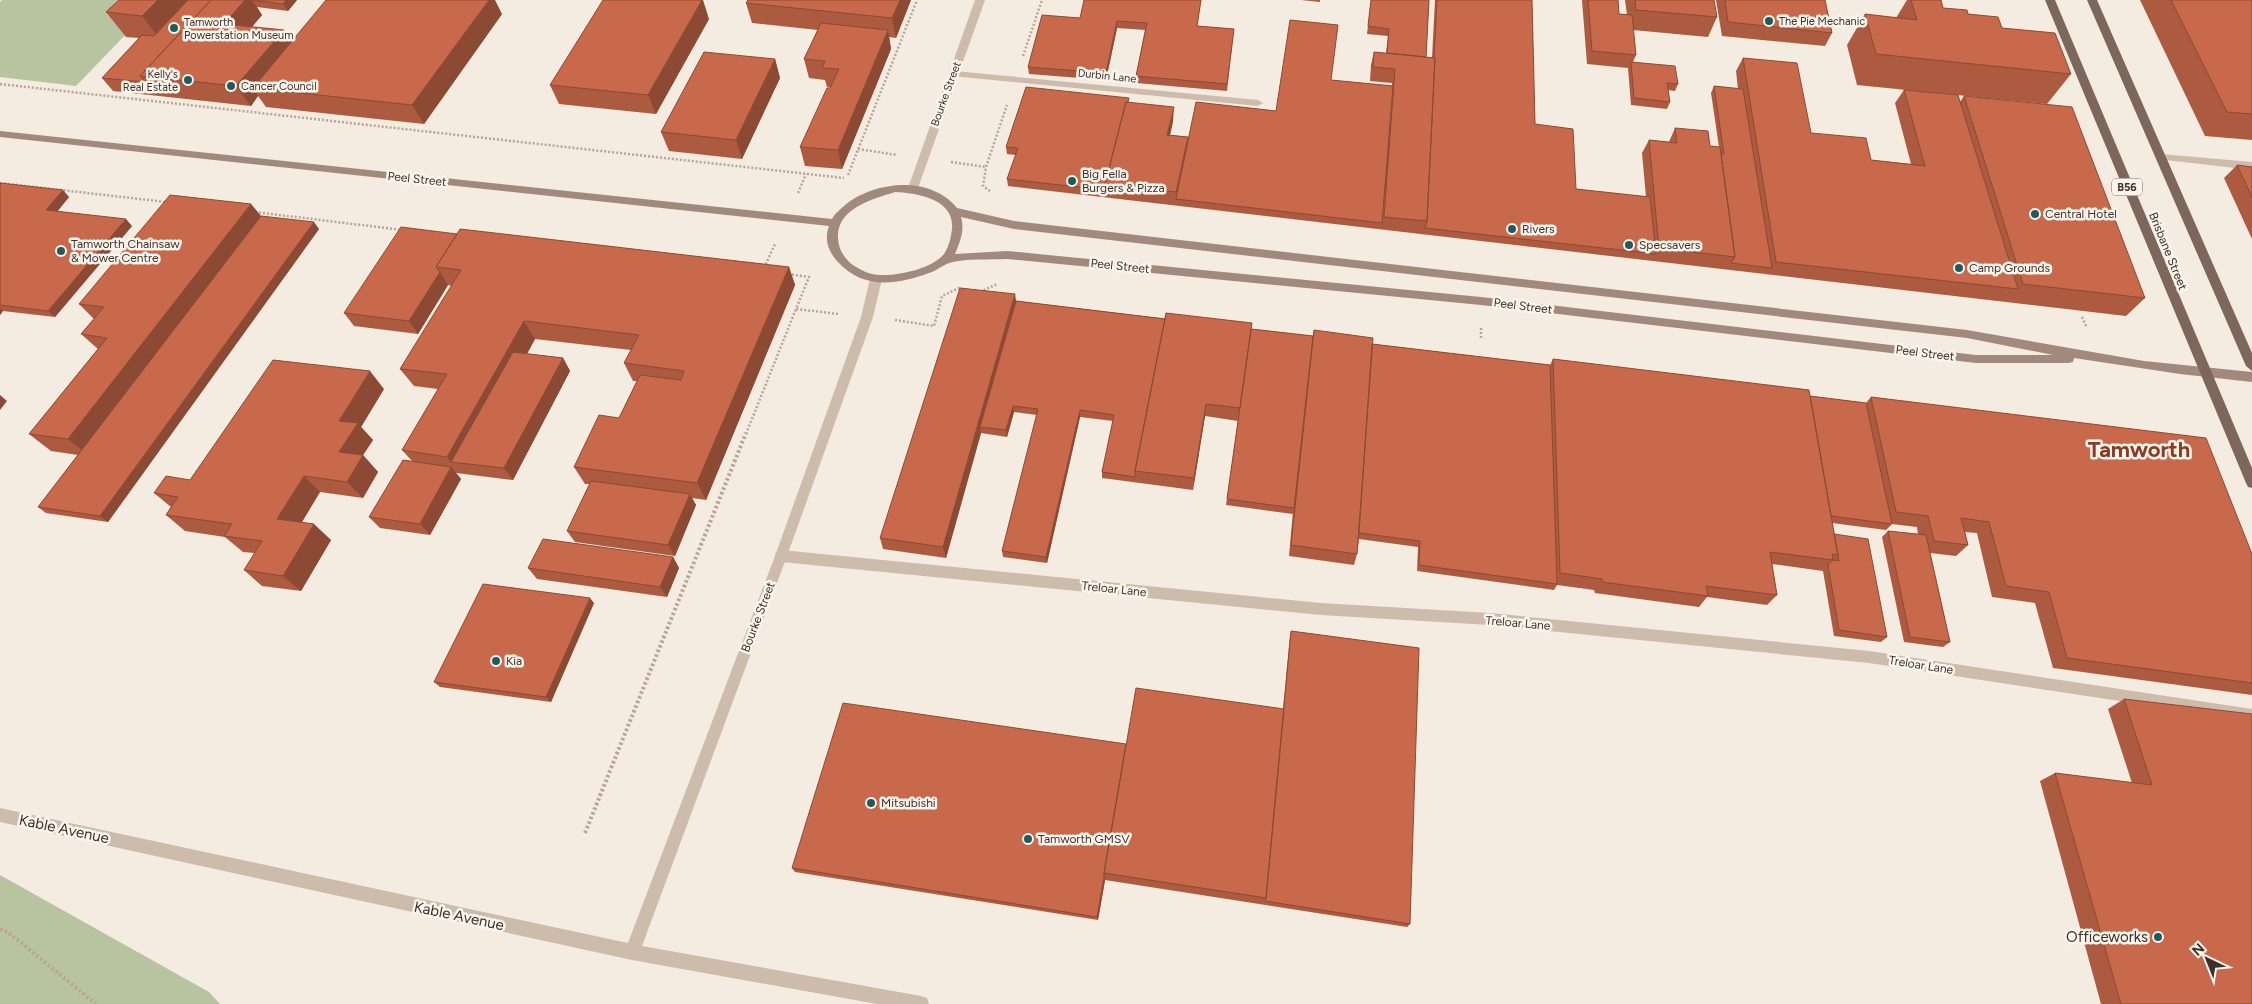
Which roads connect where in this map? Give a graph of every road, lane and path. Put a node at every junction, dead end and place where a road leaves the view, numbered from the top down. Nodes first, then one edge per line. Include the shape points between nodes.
1 (917, 0) edge
2 (980, 0) edge
3 (1042, 0) edge
4 (2050, 0) edge
5 (2092, 0) edge
6 (954, 74) junction
7 (1016, 80) junction
8 (0, 84) edge
9 (1258, 103) dead end
10 (0, 134) edge
11 (858, 149) junction
12 (889, 154) dead end
13 (2161, 157) junction
14 (956, 163) dead end
15 (2252, 166) edge
16 (986, 167) junction
17 (806, 174) junction
18 (0, 183) edge
19 (913, 188) junction
20 (991, 191) dead end
21 (798, 193) dead end
22 (168, 202) edge
23 (953, 211) junction
24 (248, 212) dead end
25 (834, 223) junction
26 (406, 230) edge
27 (774, 246) dead end
28 (946, 259) junction
29 (763, 271) edge
30 (781, 274) edge
31 (876, 279) junction
32 (998, 283) dead end
33 (796, 309) junction
34 (834, 313) dead end
35 (2082, 317) edge
36 (903, 321) dead end
37 (2088, 331) dead end
38 (2099, 360) junction
39 (2252, 366) edge
40 (2205, 373) junction
41 (2252, 376) edge
42 (2252, 483) edge
43 (781, 556) junction
44 (2252, 715) edge
45 (0, 815) edge
46 (585, 833) dead end
47 (0, 929) edge
48 (632, 952) junction
49 (96, 1004) edge
50 (921, 1004) edge

1 - 11 path
2 - 6 street, Bourke Street
3 - 7 path
4 - 40 main road, Brisbane Street / B56
5 - 13 main road
6 - 7 street, Durbin Lane
6 - 19 street, Bourke Street
7 - 9 street, Durbin Lane
7 - 16 path
8 - 17 path
10 - 25 main road, Peel Street
11 - 12 path
11 - 17 path via 847,179
13 - 15 street
13 - 39 main road
14 - 16 path
16 - 20 path via 983,186
17 - 21 path
18 - 22 path
19 - 23 main road via 931,193
19 - 25 main road via 876,191 858,199
23 - 28 main road via 958,223 958,239
23 - 38 main road, Peel Street via 1024,226 1967,334
24 - 26 path
25 - 31 main road via 830,238 833,252 842,264
27 - 29 path
28 - 31 main road via 918,274
28 - 38 main road, Peel Street via 1007,254 1481,301 1976,359
30 - 33 path via 809,277
31 - 43 street, Bourke Street via 867,316
32 - 36 path via 978,292 959,288 942,296 934,326
33 - 34 path
33 - 46 path
35 - 37 path
38 - 40 main road, Peel Street
40 - 41 main road, Peel Street
40 - 42 main road, Brisbane Street / B56
43 - 44 street, Treloar Lane via 1321,609 1490,620 1869,657
43 - 48 street, Bourke Street
45 - 48 street, Kable Avenue
47 - 49 path
48 - 50 street, Kable Avenue

